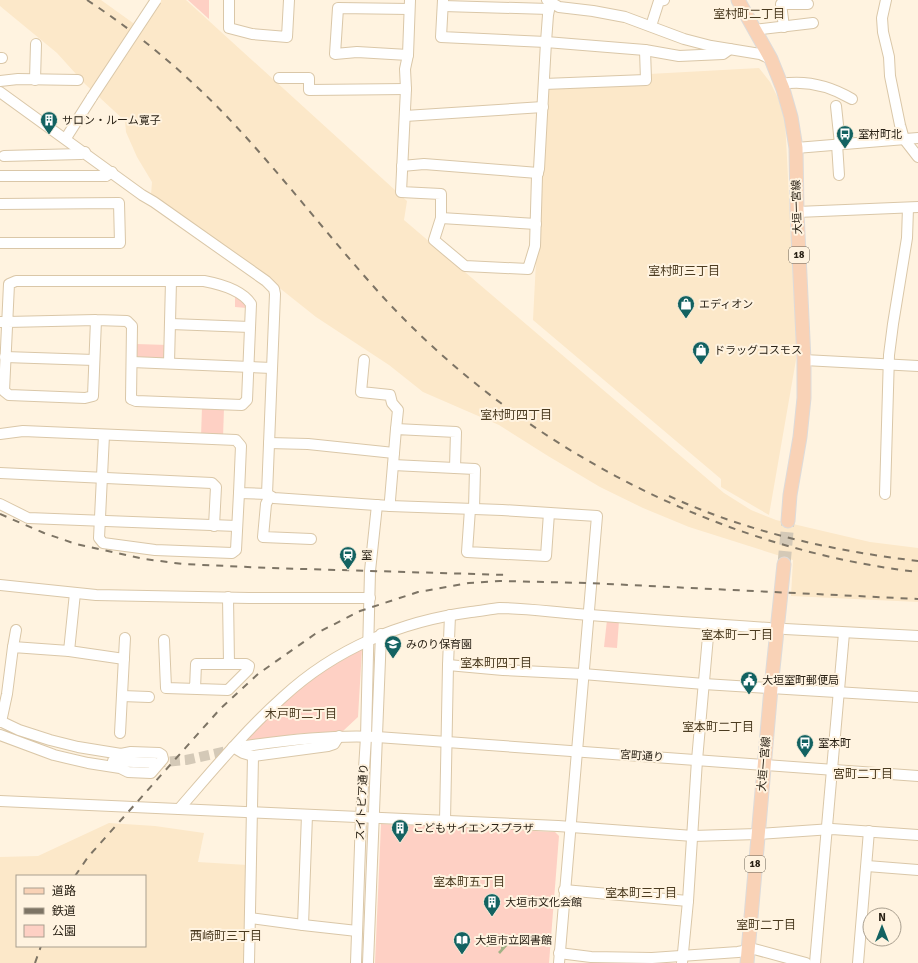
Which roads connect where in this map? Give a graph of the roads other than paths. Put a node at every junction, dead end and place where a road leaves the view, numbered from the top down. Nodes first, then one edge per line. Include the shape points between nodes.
1 (156, 0) edge
2 (229, 0) edge
3 (278, 0) edge
4 (289, 0) edge
5 (664, 0) edge
6 (738, 0) edge
7 (886, 0) edge
8 (443, 3) edge
9 (478, 3) edge
10 (549, 3) edge
11 (409, 4) edge
12 (808, 4) dead end
13 (813, 23) dead end
14 (651, 26) junction
15 (784, 26) junction
16 (754, 30) junction
17 (546, 42) junction
18 (36, 44) dead end
19 (730, 49) junction
20 (645, 50) junction
21 (408, 55) junction
22 (771, 59) junction
23 (280, 78) dead end
24 (35, 80) junction
25 (78, 80) dead end
26 (0, 81) edge
27 (544, 84) junction
28 (781, 84) junction
29 (406, 89) junction
30 (0, 92) edge
31 (852, 99) dead end
32 (836, 106) dead end
33 (543, 107) junction
34 (405, 116) junction
35 (66, 138) junction
36 (918, 138) edge
37 (904, 139) junction
38 (838, 144) junction
39 (796, 148) junction
40 (85, 152) junction
41 (4, 156) dead end
42 (918, 157) edge
43 (402, 166) junction
44 (112, 172) junction
45 (538, 173) junction
46 (839, 175) dead end
47 (0, 176) edge
48 (0, 204) edge
49 (913, 208) edge
50 (797, 212) junction
51 (441, 218) junction
52 (536, 224) junction
53 (0, 243) edge
54 (171, 281) junction
55 (96, 320) junction
56 (3, 322) edge
57 (171, 324) junction
58 (250, 327) junction
59 (5, 357) junction
60 (94, 360) junction
61 (364, 360) dead end
62 (804, 360) junction
63 (132, 362) junction
64 (169, 363) junction
65 (890, 364) junction
66 (918, 366) edge
67 (248, 367) junction
68 (272, 368) junction
69 (396, 429) junction
70 (0, 434) edge
71 (104, 435) junction
72 (269, 443) junction
73 (394, 454) junction
74 (394, 465) junction
75 (455, 468) junction
76 (0, 473) edge
77 (102, 478) junction
78 (239, 493) junction
79 (884, 494) dead end
80 (268, 495) junction
81 (0, 504) edge
82 (377, 505) junction
83 (390, 506) junction
84 (472, 509) junction
85 (549, 513) junction
86 (100, 521) junction
87 (788, 521) tunnel mouth
88 (214, 526) junction
89 (237, 526) junction
90 (310, 539) dead end
91 (784, 564) tunnel mouth
92 (0, 585) edge
93 (75, 593) junction
94 (228, 598) junction
95 (370, 598) junction
96 (450, 615) junction
97 (589, 615) junction
98 (709, 625) junction
99 (769, 628) dead end
100 (785, 628) dead end
101 (16, 630) dead end
102 (844, 632) junction
103 (381, 634) junction
104 (918, 636) edge
105 (125, 638) dead end
106 (164, 640) dead end
107 (369, 640) junction
108 (13, 647) junction
109 (69, 652) junction
110 (124, 660) junction
111 (229, 664) junction
112 (448, 665) junction
113 (583, 674) junction
114 (704, 684) junction
115 (771, 688) junction
116 (195, 689) junction
117 (838, 692) junction
118 (122, 696) junction
119 (149, 697) dead end
120 (918, 697) edge
121 (0, 724) edge
122 (120, 732) dead end
123 (0, 735) edge
124 (339, 736) junction
125 (366, 737) junction
126 (377, 737) junction
127 (446, 743) junction
128 (246, 746) tunnel mouth
129 (233, 747) junction
130 (578, 752) junction
131 (253, 756) junction
132 (697, 760) junction
133 (155, 763) tunnel mouth
134 (764, 765) junction
135 (832, 770) junction
136 (918, 776) edge
137 (0, 800) edge
138 (179, 809) junction
139 (252, 812) junction
140 (307, 815) junction
141 (361, 817) junction
142 (374, 818) junction
143 (445, 821) junction
144 (571, 827) junction
145 (826, 829) junction
146 (870, 831) junction
147 (758, 834) junction
148 (918, 835) edge
149 (693, 836) junction
150 (867, 866) junction
151 (918, 870) edge
152 (564, 890) junction
153 (688, 901) junction
154 (250, 918) junction
155 (303, 925) junction
156 (357, 931) junction
157 (748, 956) edge
158 (559, 958) edge
159 (682, 959) edge
160 (249, 963) edge
161 (356, 963) edge
162 (368, 963) edge
163 (806, 963) edge
164 (815, 963) edge
165 (858, 963) edge

1 - 35 street, bridge
2 - 4 street via 229,28 252,34 287,37
3 - 4 street
5 - 14 street via 659,1
6 - 16 main road, 大垣一宮線 / 18
7 - 37 street via 882,18 883,32
8 - 9 street
8 - 17 street via 441,37
9 - 10 street
10 - 14 street via 559,7 593,6
10 - 17 street
11 - 21 street
11 - 21 street via 338,8 336,54 356,52
12 - 15 street via 781,4
13 - 15 street
14 - 19 street via 684,39
15 - 16 street
16 - 22 main road, 大垣一宮線 / 18
17 - 20 street
17 - 27 street
18 - 24 street
19 - 20 street via 723,54 679,56
19 - 22 street via 760,54
20 - 27 street via 646,80
21 - 29 street via 405,69
22 - 28 main road, 大垣一宮線 / 18
23 - 29 street via 309,78 309,90
24 - 25 street
24 - 26 street
27 - 33 street
28 - 31 street via 817,84 841,92
28 - 39 main road, 大垣一宮線 / 18 via 791,117
29 - 34 street
30 - 35 street
32 - 38 street
33 - 34 street
33 - 45 street
34 - 43 street
35 - 40 street
36 - 37 street
37 - 38 street
37 - 42 street
38 - 39 street
38 - 46 street
39 - 50 main road, 大垣一宮線 / 18
40 - 41 street
40 - 44 street
43 - 45 street via 424,164
43 - 51 street via 401,192 441,194
44 - 47 street via 106,176
44 - 68 street via 274,289
45 - 52 street
48 - 53 street via 119,203 120,243
49 - 50 street
49 - 65 street via 893,324
50 - 62 main road, 大垣一宮線 / 18
51 - 52 street
51 - 52 street via 434,240 465,266 528,269 535,246
54 - 56 street via 16,281 9,284
54 - 57 street
54 - 58 street via 204,281 230,288 251,304
55 - 56 street
55 - 60 street
55 - 63 street via 127,321 132,326
56 - 59 street
57 - 58 street
57 - 64 street
58 - 67 street
59 - 60 street
59 - 60 street via 4,391 9,395 85,398 93,396
61 - 69 street via 362,392 390,395 392,404 398,410
62 - 65 street
62 - 87 main road, 大垣一宮線 / 18 via 804,398
63 - 64 street
63 - 67 street via 131,399 234,405 242,405 247,400
64 - 67 street
65 - 66 street
65 - 79 street
67 - 68 street
68 - 72 street
69 - 73 street
69 - 75 street via 456,432
70 - 71 street via 23,431
71 - 77 street
71 - 78 street via 236,440 240,446
72 - 73 street via 308,444
72 - 80 street
73 - 74 street
74 - 75 street
74 - 83 street
75 - 84 street via 475,469
76 - 77 street
77 - 86 street
77 - 88 street via 212,483 216,487
78 - 80 street
78 - 89 street
80 - 82 street via 274,498
80 - 90 street via 263,537
81 - 86 street via 28,518
82 - 83 street
82 - 95 street, スイトピア通り via 370,571
83 - 84 street
84 - 85 street
84 - 85 street via 467,552 546,556
85 - 97 street via 597,516
86 - 88 street
86 - 89 street via 99,538 103,543 155,550 232,553 236,550
88 - 89 street
91 - 115 main road, 大垣一宮線 / 18
92 - 93 street
93 - 94 street
93 - 109 street
94 - 95 street
94 - 111 street
95 - 107 street, スイトピア通り
96 - 97 street via 500,608
96 - 103 street via 424,620
96 - 112 street
97 - 98 street
97 - 113 street
98 - 99 street
98 - 114 street
100 - 102 street
101 - 108 street
102 - 104 street
102 - 117 street
103 - 107 street
103 - 126 street
105 - 110 street
106 - 116 street via 166,688
107 - 125 street, スイトピア通り
107 - 129 street via 332,660 289,692
108 - 109 street
108 - 121 street
109 - 110 street
110 - 118 street
111 - 116 street via 196,664
111 - 116 street via 249,666 228,690
112 - 113 street
112 - 127 street
113 - 114 street
113 - 130 street
114 - 115 street
114 - 132 street
115 - 117 street
115 - 134 main road, 大垣一宮線 / 18
117 - 120 street
117 - 135 street
118 - 119 street
118 - 122 street
121 - 123 street via 78,747 121,754 159,753 163,759 151,774 128,772 54,754
121 - 133 street via 27,739 80,754 117,762
124 - 125 street, 宮町通り
124 - 128 street, 宮町通り
124 - 131 street via 334,744 328,746
125 - 126 street, 宮町通り
125 - 141 street, スイトピア通り
126 - 127 street, 宮町通り
126 - 142 street
127 - 130 street, 宮町通り
127 - 143 street
129 - 131 street
129 - 138 street
130 - 132 street, 宮町通り
130 - 144 street
131 - 139 street
132 - 134 street, 宮町通り
132 - 149 street
134 - 135 street, 宮町通り
134 - 147 main road, 大垣一宮線 / 18
135 - 136 street, 宮町通り
135 - 145 street
137 - 138 street
138 - 139 street
139 - 140 street
139 - 154 street
140 - 141 street
140 - 155 street
141 - 142 street
141 - 156 street, スイトピア通り
142 - 143 street
142 - 162 street
143 - 144 street
144 - 149 street
144 - 152 street
145 - 146 street
145 - 147 street
145 - 164 street
146 - 148 street
146 - 150 street
147 - 149 street
147 - 157 main road, 大垣一宮線 / 18
149 - 153 street
150 - 151 street
150 - 165 street
152 - 153 street
152 - 158 street
153 - 159 street
154 - 155 street
154 - 160 street
155 - 156 street
156 - 161 street, スイトピア通り
157 - 159 street
157 - 163 street via 754,949
158 - 159 street

